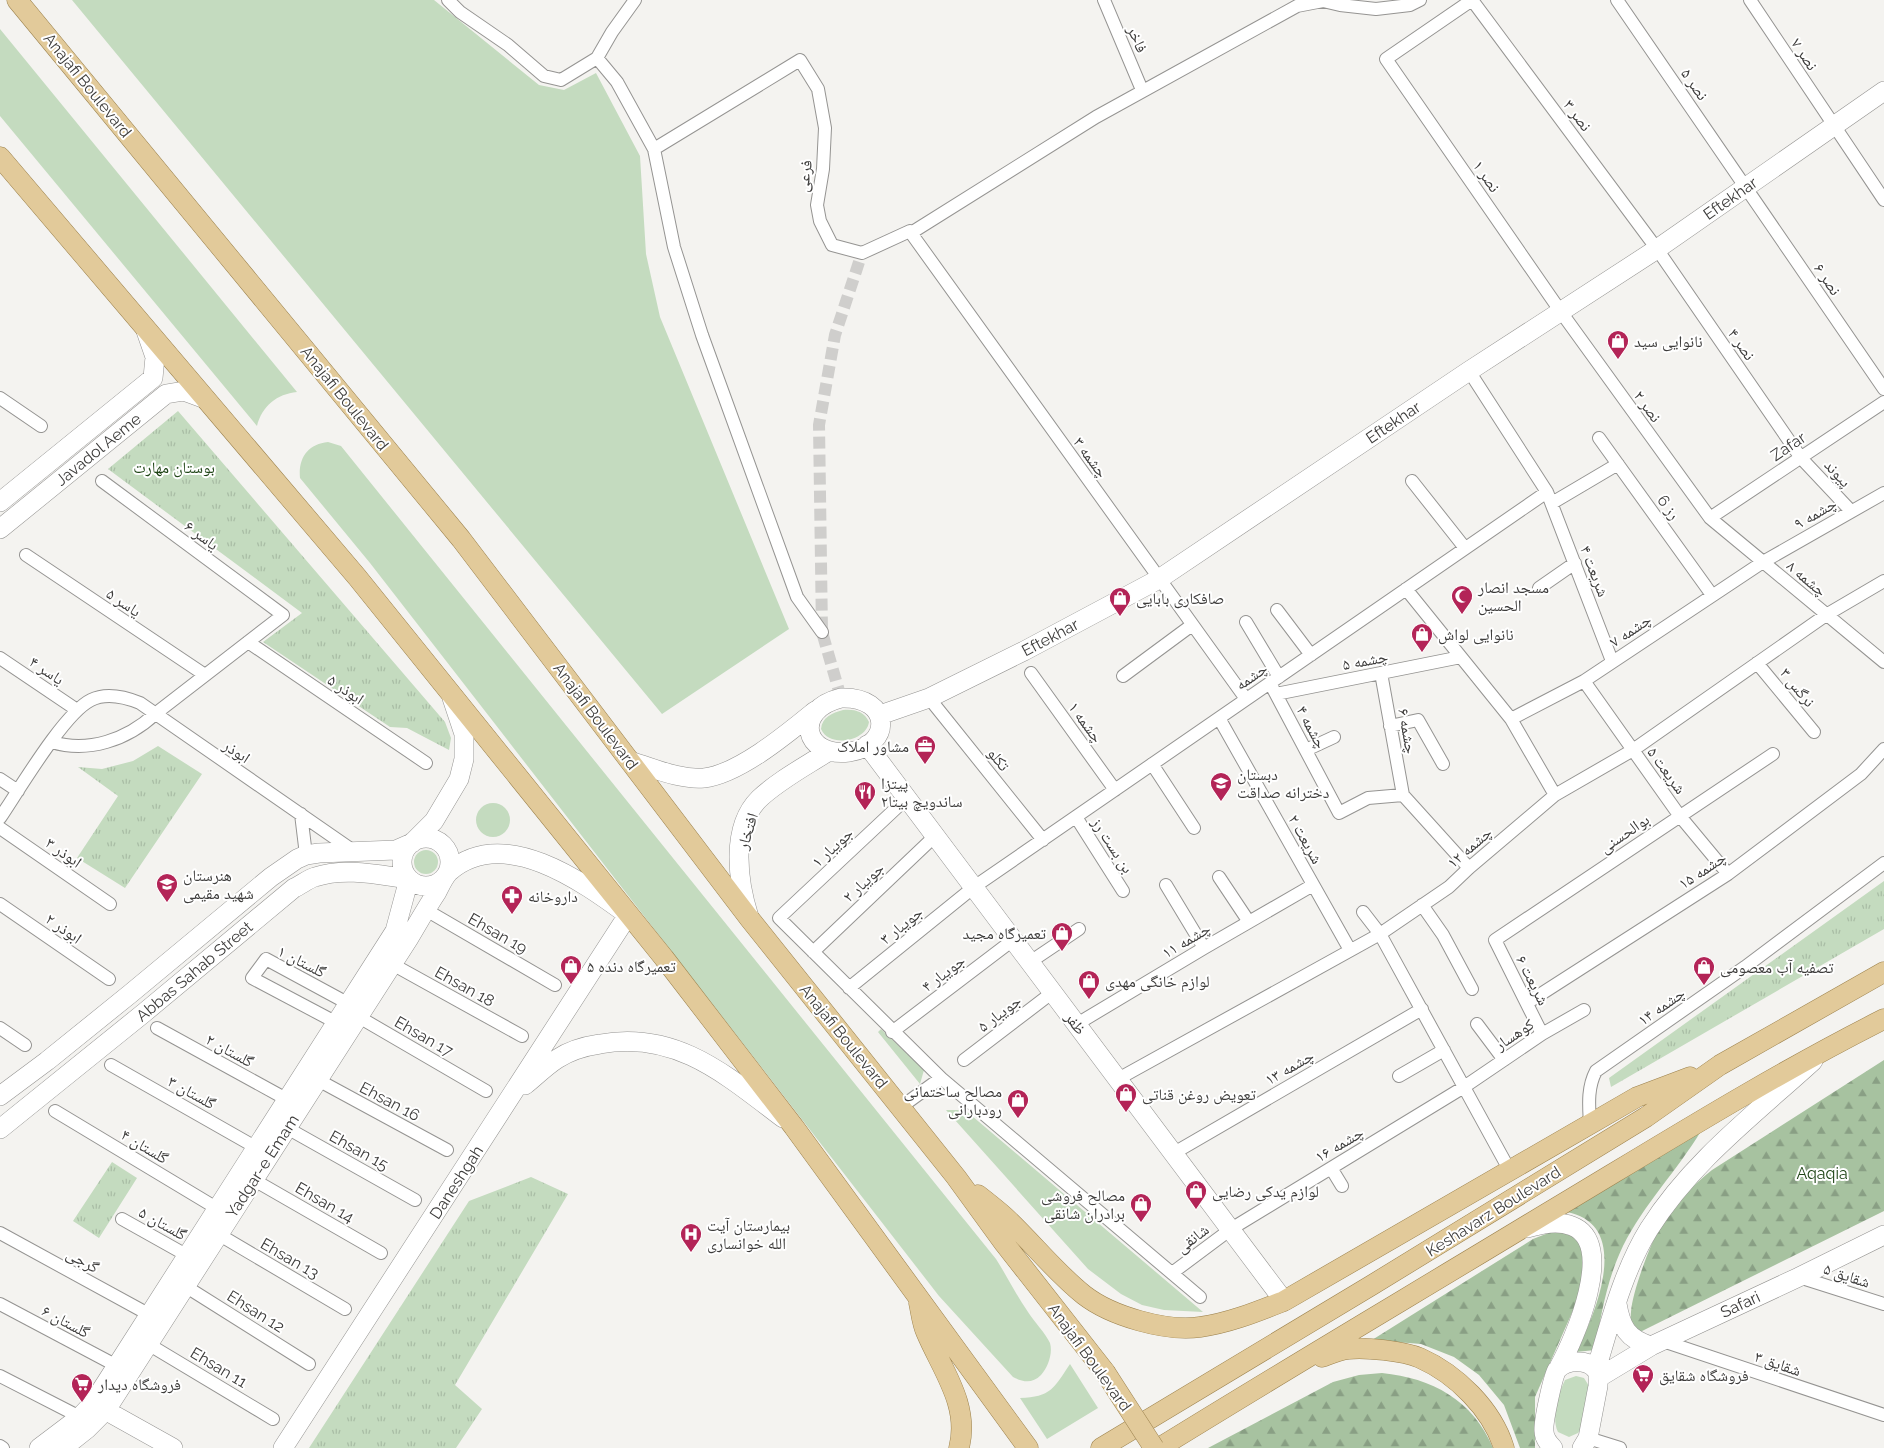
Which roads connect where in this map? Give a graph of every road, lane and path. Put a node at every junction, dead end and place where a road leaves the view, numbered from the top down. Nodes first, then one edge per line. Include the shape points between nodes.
1 (17, 0) edge
2 (448, 0) edge
3 (635, 0) edge
4 (1104, 0) edge
5 (1420, 0) edge
6 (1472, 0) edge
7 (1617, 0) edge
8 (1750, 0) edge
9 (597, 58) junction
10 (1142, 90) junction
11 (1884, 91) edge
12 (1833, 126) junction
13 (654, 149) junction
14 (0, 157) edge
15 (1746, 187) junction
16 (1884, 200) edge
17 (911, 233) junction
18 (1657, 249) junction
19 (1560, 312) junction
20 (146, 330) junction
21 (1469, 371) junction
22 (153, 378) junction
23 (1884, 389) edge
24 (166, 394) junction
25 (0, 398) edge
26 (203, 398) junction
27 (1884, 402) edge
28 (41, 426) dead end
29 (1600, 438) dead end
30 (1801, 458) junction
31 (1618, 464) junction
32 (102, 481) dead end
33 (1412, 481) dead end
34 (1884, 493) edge
35 (1549, 498) junction
36 (0, 502) edge
37 (1851, 511) junction
38 (1710, 518) junction
39 (0, 529) edge
40 (1465, 548) junction
41 (26, 555) dead end
42 (1763, 562) junction
43 (1575, 563) junction
44 (1159, 579) junction
45 (1884, 581) edge
46 (1539, 588) dead end
47 (1406, 589) junction
48 (1712, 594) junction
49 (1276, 610) dead end
50 (1826, 615) junction
51 (1246, 622) dead end
52 (1192, 625) junction
53 (822, 632) dead end
54 (248, 642) junction
55 (1310, 654) junction
56 (1461, 657) junction
57 (0, 658) edge
58 (1612, 661) junction
59 (1884, 662) edge
60 (1757, 663) junction
61 (1031, 673) dead end
62 (1381, 673) junction
63 (205, 675) junction
64 (1123, 676) dead end
65 (1584, 681) junction
66 (1275, 684) junction
67 (450, 692) junction
68 (929, 698) junction
69 (1246, 699) junction
70 (77, 710) junction
71 (815, 711) junction
72 (154, 714) junction
73 (880, 715) junction
74 (1219, 718) junction
75 (1511, 719) junction
76 (1390, 726) junction
77 (1814, 732) dead end
78 (1334, 737) dead end
79 (52, 742) junction
80 (867, 745) junction
81 (1884, 749) edge
82 (1306, 750) junction
83 (1633, 750) junction
84 (829, 751) junction
85 (1772, 754) dead end
86 (630, 761) junction
87 (426, 763) dead end
88 (1152, 764) junction
89 (1444, 764) dead end
90 (0, 779) edge
91 (1115, 790) junction
92 (18, 791) junction
93 (1403, 795) junction
94 (1555, 795) junction
95 (907, 798) junction
96 (301, 814) junction
97 (1679, 815) junction
98 (1076, 817) junction
99 (0, 818) edge
100 (0, 828) edge
101 (1194, 828) dead end
102 (935, 836) junction
103 (1043, 840) junction
104 (412, 843) junction
105 (355, 852) junction
106 (306, 856) junction
107 (1884, 864) edge
108 (1468, 868) junction
109 (448, 873) junction
110 (1728, 874) junction
111 (1219, 877) dead end
112 (409, 879) junction
113 (1166, 885) dead end
114 (1313, 885) junction
115 (974, 887) junction
116 (1123, 891) dead end
117 (0, 904) edge
118 (110, 904) dead end
119 (1422, 906) junction
120 (426, 910) junction
121 (1363, 912) dead end
122 (628, 915) junction
123 (749, 918) junction
124 (1249, 922) junction
125 (1079, 929) dead end
126 (1380, 934) junction
127 (1013, 940) junction
128 (1495, 940) joint
129 (1204, 948) junction
130 (1350, 950) junction
131 (813, 952) junction
132 (1030, 962) junction
133 (392, 964) junction
134 (1884, 972) edge
135 (109, 979) dead end
136 (555, 985) dead end
137 (849, 988) junction
138 (1472, 989) dead end
139 (1053, 992) junction
140 (1527, 1003) junction
141 (1422, 1009) junction
142 (1584, 1010) dead end
143 (348, 1013) junction
144 (1884, 1019) edge
145 (1077, 1024) junction
146 (1477, 1024) dead end
147 (0, 1028) edge
148 (157, 1028) dead end
149 (892, 1032) junction
150 (1542, 1034) junction
151 (522, 1036) dead end
152 (24, 1045) dead end
153 (1828, 1047) junction
154 (1444, 1050) junction
155 (964, 1060) dead end
156 (1504, 1060) junction
157 (111, 1065) dead end
158 (1720, 1065) junction
159 (1399, 1076) dead end
160 (941, 1078) junction
161 (1118, 1079) junction
162 (318, 1080) junction
163 (1464, 1087) junction
164 (486, 1092) dead end
165 (0, 1096) edge
166 (510, 1097) junction
167 (288, 1100) junction
168 (901, 1107) junction
169 (55, 1111) dead end
170 (1590, 1125) junction
171 (794, 1127) junction
172 (287, 1128) junction
173 (0, 1129) edge
174 (257, 1148) junction
175 (448, 1150) dead end
176 (1174, 1153) junction
177 (1331, 1168) junction
178 (1510, 1171) junction
179 (956, 1177) junction
180 (254, 1180) junction
181 (1342, 1186) dead end
182 (415, 1200) dead end
183 (218, 1209) junction
184 (122, 1219) dead end
185 (1231, 1229) junction
186 (1520, 1229) junction
187 (0, 1233) edge
188 (218, 1234) junction
189 (1884, 1234) edge
190 (381, 1253) dead end
191 (188, 1256) junction
192 (1172, 1273) junction
193 (1799, 1277) junction
194 (185, 1286) junction
195 (916, 1293) junction
196 (1200, 1297) dead end
197 (1284, 1301) junction
198 (0, 1304) edge
199 (1617, 1304) junction
200 (1884, 1304) edge
201 (345, 1309) dead end
202 (150, 1315) junction
203 (1657, 1343) junction
204 (148, 1344) junction
205 (309, 1364) dead end
206 (117, 1366) junction
207 (1289, 1367) junction
208 (1559, 1367) junction
209 (1597, 1374) junction
210 (0, 1376) edge
211 (93, 1410) junction
212 (1884, 1415) edge
213 (274, 1419) dead end
214 (1588, 1445) edge
215 (0, 1446) edge
216 (1550, 1447) edge
217 (3, 1448) edge
218 (39, 1448) edge
219 (63, 1448) edge
220 (173, 1448) edge
221 (283, 1448) edge
222 (959, 1448) edge
223 (1028, 1448) edge
224 (1101, 1448) edge
225 (1154, 1448) edge
226 (1159, 1448) edge
227 (1504, 1448) edge
228 (1620, 1448) edge

1 - 86 main road, Anajafi Boulevard via 461,539
2 - 9 street via 544,76 560,80
3 - 9 street
4 - 10 street, فاخر
5 - 10 street via 1410,5 1376,9 1323,1 1297,6
6 - 18 street, نصر ۳
6 - 19 street, نصر ۱ via 1386,59
7 - 15 street, نصر ۵
8 - 12 street, نصر ۷
9 - 13 street via 617,82
10 - 17 street
11 - 12 street, Eftekhar
12 - 15 street, Eftekhar
12 - 16 street, نصر ۷
13 - 17 street, فرعی via 800,60 818,89 825,128 817,205 820,222 832,244 862,253
13 - 53 street via 674,247 702,335 797,597
14 - 20 main road
15 - 18 street, Eftekhar
15 - 23 street, نصر ۶
17 - 44 street, چشمه ۳
18 - 19 street, Eftekhar
18 - 30 street, نصر ۴
19 - 21 street, Eftekhar
19 - 38 street, نصر ۲
20 - 22 street via 155,357
20 - 26 main road
21 - 35 street
21 - 44 street, Eftekhar
22 - 24 street
22 - 36 street, Javadol Aeme
24 - 26 street via 184,391
24 - 39 street, Javadol Aeme
25 - 28 street
26 - 67 main road
27 - 30 street, Zafar
29 - 31 street, رز 6
30 - 37 street, پیوند
30 - 38 street, Zafar
31 - 35 street, چشمه
31 - 48 street, رز 6
32 - 54 street, یاسر ۶ via 283,615
33 - 40 street
34 - 37 street, چشمه ۹
35 - 40 street, چشمه
35 - 43 street, شریعت ۴
37 - 42 street, چشمه ۹
38 - 42 street, چشمه ۸
40 - 47 street, چشمه
41 - 63 street, یاسر ۵
42 - 48 street, چشمه ۷
42 - 50 street, چشمه ۸
43 - 46 street
43 - 58 street, شریعت ۴
44 - 52 street, چشمه ۳
44 - 68 street, Eftekhar via 1024,652
45 - 50 street, چشمه ۱۲
47 - 55 street, چشمه
47 - 56 street
48 - 58 street, چشمه ۷
49 - 55 street
50 - 59 street, چشمه ۸
50 - 60 street, چشمه ۱۲
51 - 66 street, چشمه ۴
52 - 64 street
52 - 69 street, چشمه ۳
54 - 63 street
54 - 87 street, ابوذر ۵
55 - 66 street, چشمه
56 - 62 street, چشمه ۵
56 - 75 street
57 - 70 street, یاسر ۴
58 - 65 street, چشمه ۷
60 - 77 street, نرگس ۳
60 - 83 street, چشمه ۱۲
61 - 91 street, چشمه ۱
62 - 66 street, چشمه ۵
62 - 76 street, چشمه ۶
63 - 72 street
65 - 75 street, چشمه ۷
65 - 83 street, شریعت ۵
66 - 69 street, چشمه
66 - 82 street, چشمه ۴
67 - 104 street via 464,734 464,759 447,800 434,821
67 - 122 main road
68 - 73 street, Eftekhar
68 - 103 street, تکلو
69 - 74 street, چشمه
70 - 72 street, ابوذر via 92,699 109,696 125,697 140,703
70 - 79 street
71 - 73 street via 831,700 851,698 870,704
71 - 84 street via 809,730 813,740
71 - 86 street via 778,741 720,774 705,778 676,776
72 - 79 street via 142,727 111,741 66,747
72 - 96 street, ابوذر
73 - 80 street via 880,730
74 - 88 street, چشمه
74 - 114 street, شریعت ۲
75 - 94 street
76 - 89 street via 1418,720
76 - 93 street, چشمه ۶
78 - 82 street
79 - 92 street
80 - 84 street via 849,752
80 - 95 street, ظفر
81 - 110 street, چشمه ۱۵ via 1861,774
82 - 93 street, چشمه ۴ via 1339,813 1368,798
83 - 94 street, چشمه ۱۲
83 - 97 street, شریعت ۵
84 - 123 street, افتخار via 769,791 757,801 750,813 740,841 739,857 743,897
85 - 97 street, بوالحسنی
86 - 123 main road, Anajafi Boulevard
88 - 91 street, چشمه
88 - 101 street
90 - 92 street
91 - 98 street, چشمه
92 - 99 street
93 - 108 street
94 - 108 street, چشمه ۱۲
95 - 102 street, ظفر
95 - 131 street, جویبار ۱ via 779,918
96 - 105 street, ابوذر
96 - 106 street
97 - 110 street, شریعت ۵
97 - 128 street, بوالحسنی
98 - 103 street, چشمه
98 - 116 street, بن بست رز
100 - 118 street, ابوذر ۳
102 - 115 street, ظفر
102 - 131 street, جویبار ۲
103 - 115 street, چشمه
104 - 105 street, Abbas Sahab Street via 396,850
104 - 109 street via 418,839 432,839 444,846 450,859
104 - 112 street via 406,849 402,864
105 - 106 street, Abbas Sahab Street
106 - 165 street, Abbas Sahab Street via 271,877
107 - 170 street, چشمه ۱۴ via 1745,967 1596,1071 1588,1100
108 - 119 street, چشمه ۱۲ via 1449,887
109 - 112 street via 430,886
109 - 120 street, Yadgar-e Emam
109 - 122 street via 482,855 508,854 547,864 587,886
110 - 140 street, چشمه ۱۵
111 - 124 street
112 - 143 street, Yadgar-e Emam via 395,931
112 - 173 street, Abbas Sahab Street via 355,872 332,873 314,877 294,888
113 - 129 street
114 - 124 street, چشمه ۱۱
114 - 130 street, شریعت ۲
115 - 127 street, ظفر
115 - 137 street, جویبار ۳
117 - 135 street, ابوذر ۲
119 - 126 street, چشمه ۱۲
119 - 138 street via 1443,935
120 - 133 street, Yadgar-e Emam
120 - 136 street, Ehsan 19
121 - 126 street
122 - 166 street, Daneshgah
122 - 171 main road
123 - 168 main road, Anajafi Boulevard
124 - 129 street, چشمه ۱۱
125 - 132 street
126 - 130 street, چشمه ۱۲
126 - 141 street
127 - 132 street, ظفر
127 - 149 street, جویبار ۴
128 - 140 street, شریعت ۶
129 - 145 street, چشمه ۱۱
130 - 161 street, چشمه ۱۲
131 - 137 street
132 - 139 street, ظفر
133 - 143 street, Yadgar-e Emam
133 - 151 street, Ehsan 18
134 - 158 main road, Keshavarz Boulevard
137 - 149 street
139 - 145 street, ظفر
139 - 155 street, جویبار ۵
140 - 150 street, شریعت ۶
141 - 154 street
141 - 176 street, چشمه ۱۳
142 - 150 street, کوهسار
143 - 143 street, گلستان ۱ via 266,959 252,978
143 - 162 street, Yadgar-e Emam
143 - 164 street, Ehsan 17
143 - 167 street, Yadgar-e Emam
144 - 153 main road, Keshavarz Boulevard
145 - 161 street, ظفر
146 - 156 street
147 - 152 street
148 - 167 street, گلستان ۲
149 - 160 street
150 - 156 street, کوهسار
153 - 186 main road, Keshavarz Boulevard
153 - 199 street via 1706,1159 1668,1202 1640,1245
154 - 159 street
154 - 163 street
156 - 163 street, کوهسار
157 - 174 street, گلستان ۳
158 - 170 main road via 1638,1097
158 - 224 main road, Keshavarz Boulevard via 1638,1122
160 - 168 street
160 - 192 street
161 - 176 street, ظفر
162 - 172 street, Yadgar-e Emam
162 - 175 street, Ehsan 16
163 - 177 street, چشمه ۱۶
163 - 178 street
166 - 171 street via 558,1058 596,1044 645,1042 679,1049 708,1064
166 - 221 street, Daneshgah
167 - 174 street, Yadgar-e Emam
168 - 179 main road, Anajafi Boulevard
169 - 183 street, گلستان ۴
170 - 178 main road
171 - 195 main road
172 - 180 street, Yadgar-e Emam
172 - 182 street, Ehsan 15
174 - 183 street, Yadgar-e Emam
176 - 185 street, ظفر
177 - 181 street
177 - 185 street, چشمه ۱۶
178 - 197 main road
179 - 197 main road via 1005,1217 1085,1295 1124,1317 1163,1326 1198,1327 1234,1320
179 - 225 main road, Anajafi Boulevard, bridge via 1105,1372
180 - 188 street, Yadgar-e Emam
180 - 190 street, Ehsan 14
183 - 191 street, Yadgar-e Emam
184 - 191 street, گلستان ۵
185 - 192 street, شانقی
185 - 197 street, ظفر
186 - 207 main road, Keshavarz Boulevard
186 - 208 street via 1551,1223 1571,1225 1586,1236 1590,1244 1590,1282 1573,1336
187 - 202 street, گرجی
188 - 194 street, Yadgar-e Emam
188 - 201 street, Ehsan 13
189 - 193 street, Safari
191 - 202 street, Yadgar-e Emam
192 - 196 street
193 - 200 street, شقایق ۵
193 - 203 street, Safari
194 - 204 street, Yadgar-e Emam
194 - 205 street, Ehsan 12
195 - 222 main road via 925,1330 961,1410
195 - 223 main road
198 - 206 street, گلستان ۶
199 - 203 street via 1625,1330 1638,1341
199 - 209 street
202 - 206 street, Yadgar-e Emam
203 - 209 street, Safari
203 - 212 street, شقایق ۳
204 - 211 street, Yadgar-e Emam
204 - 213 street, Ehsan 11
206 - 211 street, Yadgar-e Emam
207 - 226 main road, Keshavarz Boulevard
207 - 227 main road via 1347,1349 1390,1350 1418,1357 1465,1388 1486,1412
208 - 209 street via 1576,1361 1587,1364
208 - 216 street via 1544,1430
209 - 214 street via 1598,1386
210 - 211 street
211 - 218 street, Yadgar-e Emam
211 - 219 street, Yadgar-e Emam via 87,1429
211 - 220 street
214 - 228 street
215 - 217 street

